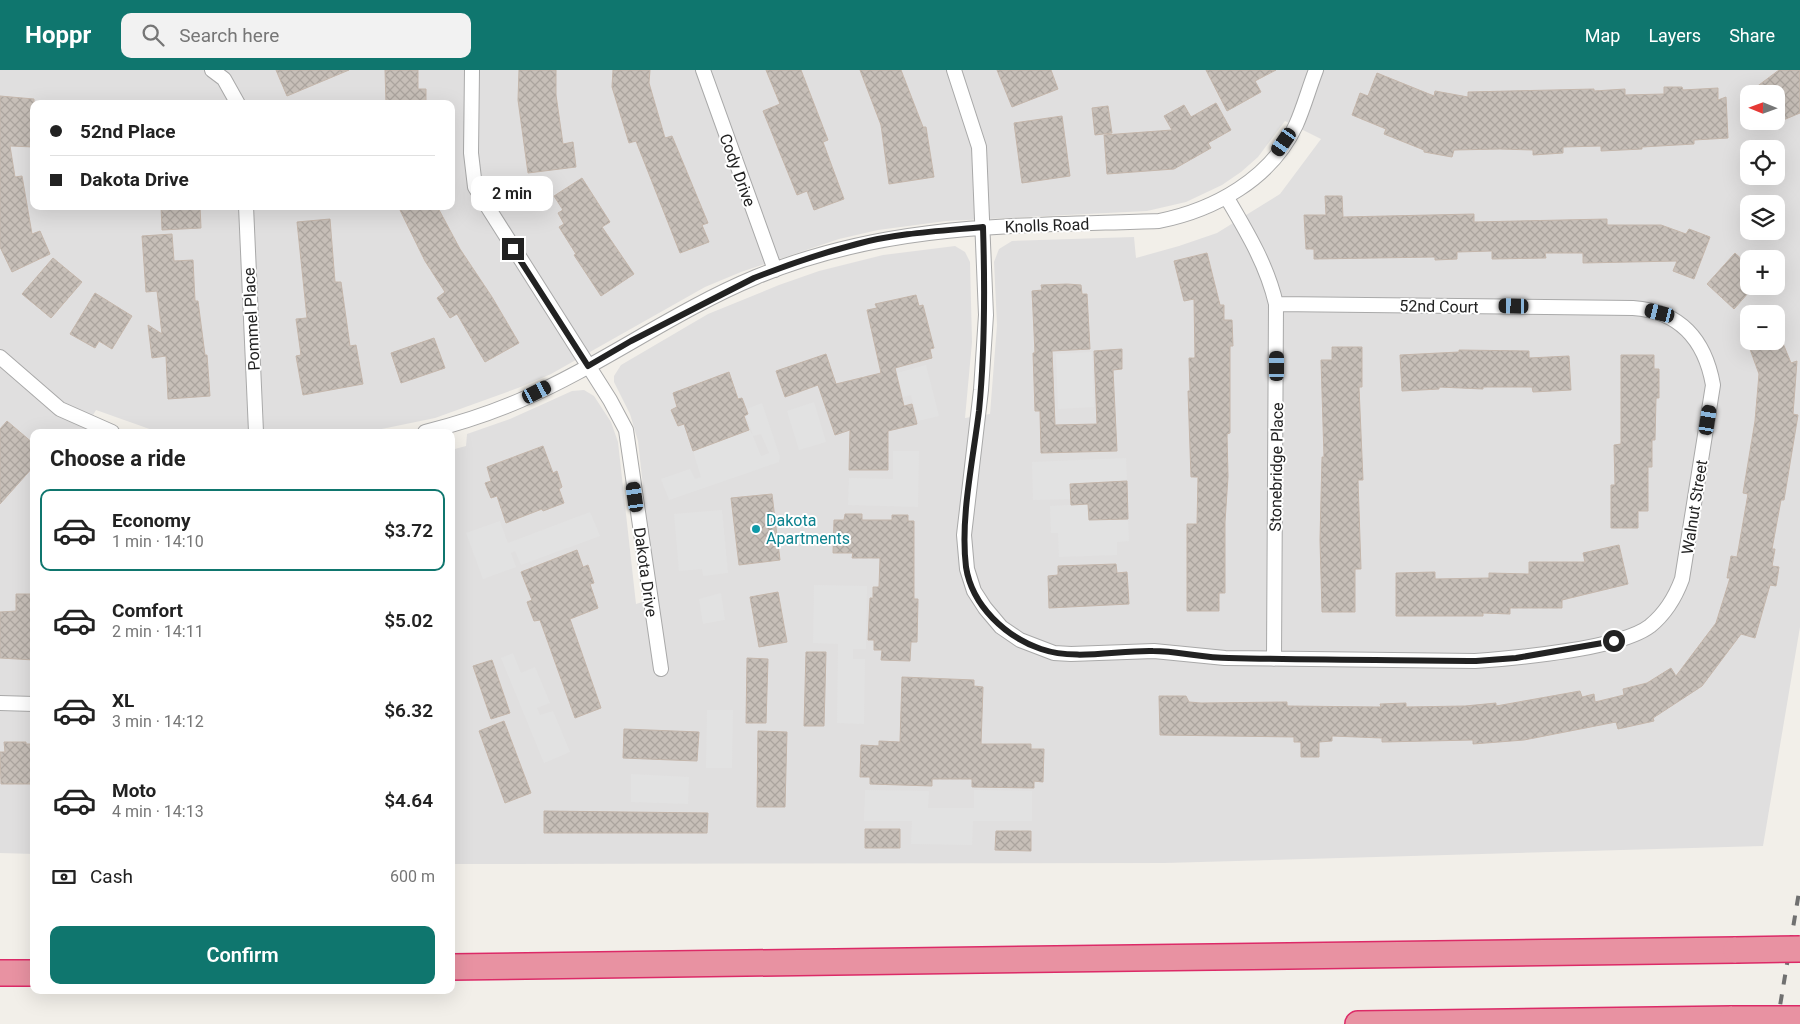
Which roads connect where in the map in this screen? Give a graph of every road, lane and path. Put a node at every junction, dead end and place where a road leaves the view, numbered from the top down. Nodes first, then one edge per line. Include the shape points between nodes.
1 (212, 70) edge
2 (472, 70) edge
3 (703, 70) edge
4 (954, 70) edge
5 (1316, 70) edge
6 (236, 100) edge
7 (1226, 198) junction
8 (246, 210) edge
9 (983, 227) junction
10 (775, 270) junction
11 (1276, 304) junction
12 (1632, 308) joint
13 (3, 366) edge
14 (588, 366) junction
15 (105, 429) edge
16 (256, 429) edge
17 (434, 429) edge
18 (1274, 659) junction
19 (661, 668) dead end
20 (0, 704) edge
21 (30, 704) edge
22 (1800, 949) edge
23 (455, 967) edge
24 (0, 973) edge
25 (30, 973) edge
26 (1800, 1018) edge
27 (1358, 1024) edge

1 - 6 street via 224,79
2 - 14 street, Dakota Drive via 471,153 475,186
3 - 10 street, Cody Drive
4 - 9 street, Walnut Street via 979,147
5 - 7 street, Knolls Road via 1295,126 1284,142 1262,171
7 - 9 street, Knolls Road via 1184,216 1159,221
7 - 11 street, Stonebridge Place via 1258,251 1271,281
8 - 16 street, Pommel Place
9 - 10 street, Knolls Road via 903,235 858,244
9 - 18 street, Walnut Street via 986,315 964,535 967,569 985,608 1001,627 1020,640 1054,653 1154,650 1225,658
10 - 14 street, Knolls Road via 631,341
11 - 12 street, 52nd Court
11 - 18 street, Stonebridge Place
12 - 18 street, Walnut Street via 1660,313 1691,333 1702,349 1713,384 1684,571 1675,597 1664,614 1633,636 1516,658 1476,661
13 - 15 street via 60,409
14 - 17 street, Knolls Road via 521,400
14 - 19 street, Dakota Drive via 626,430
20 - 21 street
22 - 23 highway, bridge
24 - 25 highway
26 - 27 highway, bridge

